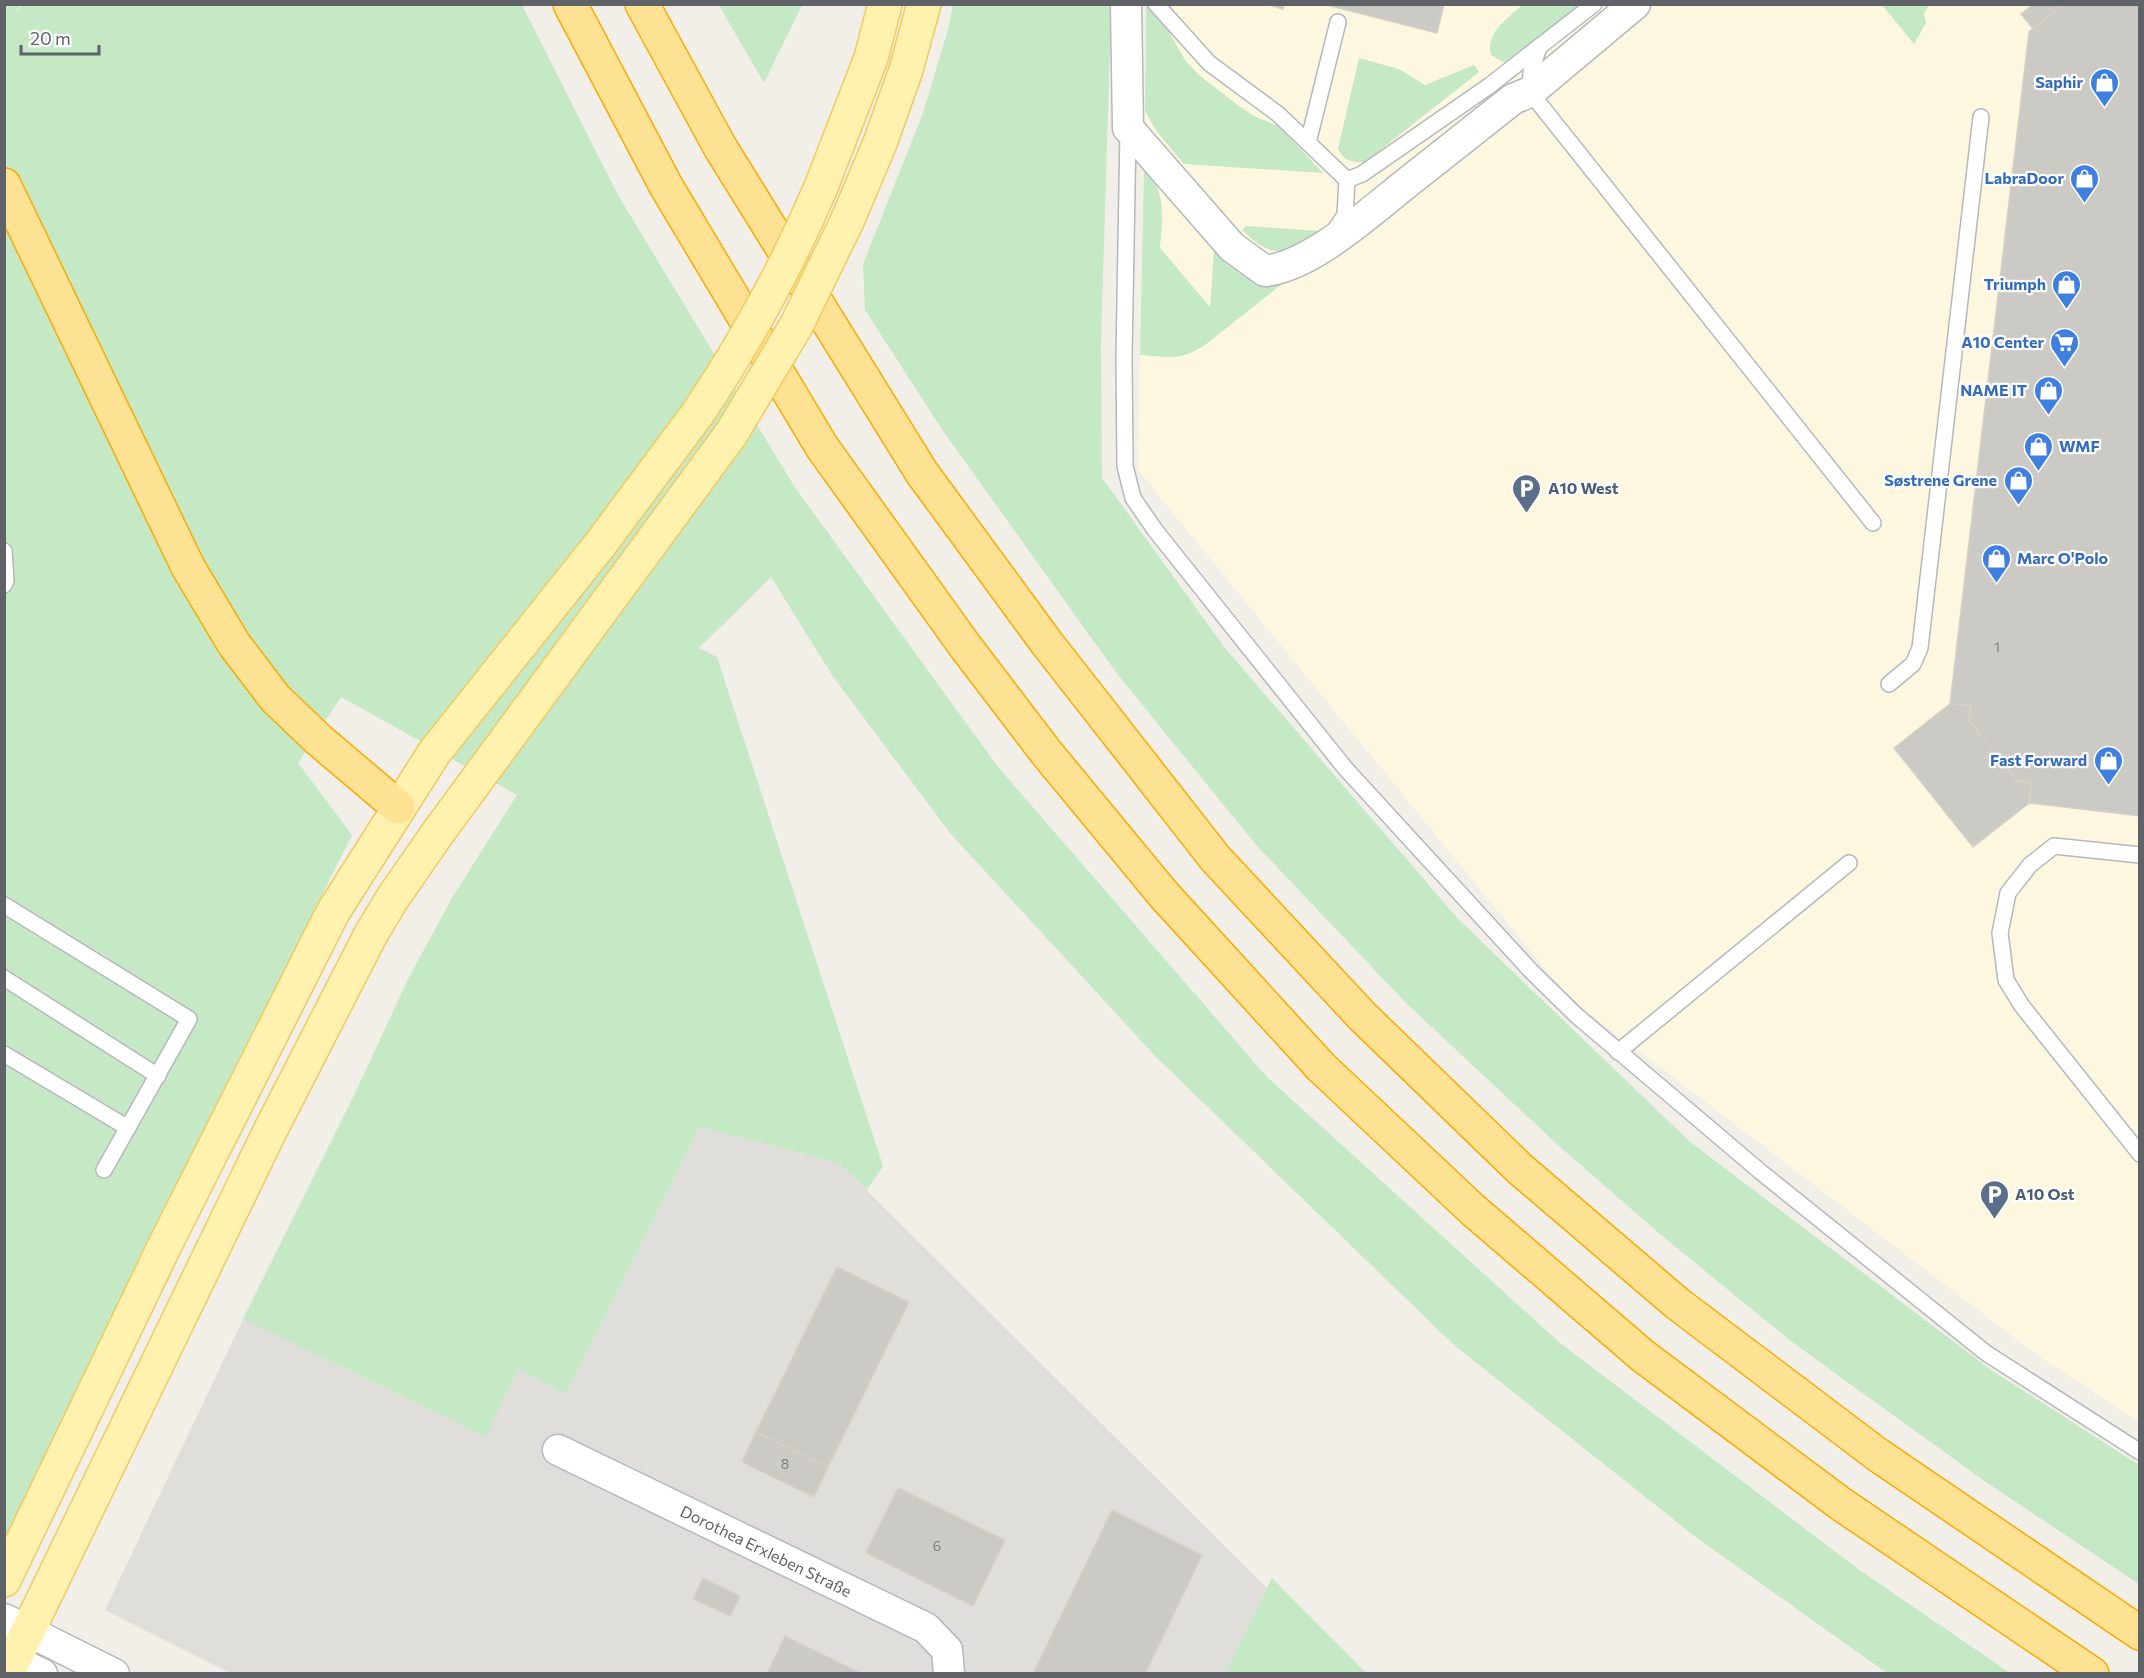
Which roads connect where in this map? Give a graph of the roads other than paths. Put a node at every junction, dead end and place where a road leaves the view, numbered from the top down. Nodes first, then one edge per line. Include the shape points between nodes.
1 (570, 4) edge
2 (642, 4) edge
3 (885, 4) edge
4 (924, 4) edge
5 (1126, 4) edge
6 (1156, 4) edge
7 (1594, 4) edge
8 (1635, 4) edge
9 (1338, 22) dead end
10 (1539, 47) junction
11 (1530, 92) junction
12 (1980, 117) dead end
13 (1128, 128) junction
14 (1308, 143) junction
15 (1347, 180) junction
16 (4, 185) edge
17 (1323, 247) junction
18 (1873, 523) dead end
19 (4, 551) edge
20 (4, 585) edge
21 (1889, 684) dead end
22 (398, 807) junction
23 (437, 834) junction
24 (2139, 855) edge
25 (1850, 863) dead end
26 (4, 905) edge
27 (4, 978) edge
28 (1618, 1052) junction
29 (4, 1054) edge
30 (158, 1076) junction
31 (128, 1128) junction
32 (2139, 1154) edge
33 (104, 1170) dead end
34 (558, 1450) dead end
35 (2139, 1452) edge
36 (4, 1580) edge
37 (16, 1625) edge
38 (2139, 1633) edge
39 (17, 1666) edge
40 (114, 1674) edge
41 (948, 1674) edge
42 (2092, 1674) edge

1 - 42 highway via 666,186 822,447 1045,751 1164,896 1321,1066 1473,1210 1643,1356 1841,1504
2 - 38 highway via 720,147 922,473 1046,642 1215,858 1362,1016 1520,1169 1678,1304 1878,1455
3 - 22 main road, bridge via 871,58 798,243 728,368 602,542 434,753
4 - 23 main road, bridge via 884,133 796,326 731,434
5 - 13 street
6 - 14 lane via 1209,63 1278,114
7 - 10 lane
8 - 11 street
9 - 14 lane
10 - 11 lane
10 - 15 lane via 1362,174
11 - 17 street via 1513,99
11 - 18 lane
12 - 21 lane via 1920,648 1913,664
13 - 17 street via 1232,247 1265,271 1280,269
13 - 28 lane via 1125,466 1133,498 1198,586 1345,768 1531,971
14 - 15 lane
15 - 17 lane via 1345,215
16 - 22 highway via 188,567 234,644 275,698
19 - 20 lane
22 - 23 main road
22 - 36 main road via 333,912 166,1243
23 - 37 main road via 371,934
24 - 32 lane via 2054,846 2030,865 2008,893 2000,933 2006,980 2022,1006
25 - 28 lane
26 - 30 lane via 189,1019
27 - 30 lane
28 - 35 lane via 1986,1353
29 - 31 lane
30 - 31 lane
31 - 33 lane
34 - 41 street, Dorothea Erxleben Straße via 926,1628 947,1650
37 - 39 main road
37 - 40 street

